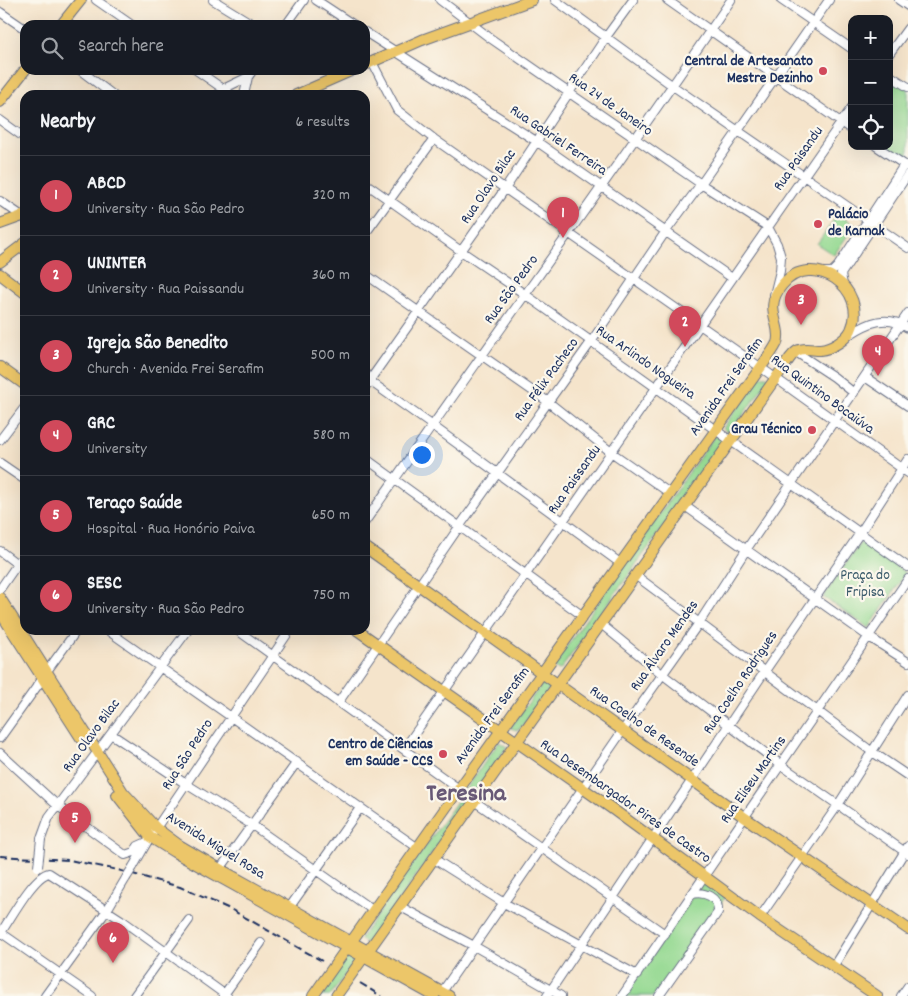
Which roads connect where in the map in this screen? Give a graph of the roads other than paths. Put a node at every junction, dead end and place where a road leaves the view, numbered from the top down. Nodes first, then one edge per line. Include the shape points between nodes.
1 (72, 0) edge
2 (81, 0) edge
3 (96, 0) edge
4 (213, 0) edge
5 (304, 0) edge
6 (316, 0) edge
7 (440, 0) edge
8 (532, 0) edge
9 (555, 0) edge
10 (633, 0) edge
11 (667, 0) edge
12 (731, 0) edge
13 (781, 0) edge
14 (829, 0) edge
15 (899, 0) edge
16 (908, 6) edge
17 (0, 12) edge
18 (57, 20) edge
19 (65, 20) edge
20 (125, 20) edge
21 (246, 20) edge
22 (290, 20) edge
23 (346, 20) edge
24 (469, 23) junction
25 (813, 23) junction
26 (20, 26) edge
27 (908, 28) edge
28 (710, 31) junction
29 (370, 35) edge
30 (606, 37) junction
31 (848, 46) edge
32 (893, 49) edge
33 (396, 51) junction
34 (370, 63) edge
35 (370, 65) edge
36 (20, 66) edge
37 (21, 75) edge
38 (87, 75) edge
39 (203, 75) edge
40 (247, 75) edge
41 (249, 75) edge
42 (342, 75) edge
43 (776, 77) junction
44 (893, 78) edge
45 (672, 86) junction
46 (908, 87) edge
47 (223, 89) joint
48 (106, 90) edge
49 (245, 90) edge
50 (307, 90) edge
51 (0, 92) edge
52 (569, 93) junction
53 (0, 102) edge
54 (848, 113) edge
55 (0, 120) edge
56 (841, 123) junction
57 (848, 127) edge
58 (738, 130) junction
59 (20, 134) edge
60 (434, 139) junction
61 (635, 139) junction
62 (536, 141) junction
63 (882, 150) edge
64 (906, 166) edge
65 (904, 176) edge
66 (803, 177) junction
67 (701, 184) junction
68 (603, 187) junction
69 (370, 188) edge
70 (505, 189) junction
71 (0, 201) edge
72 (389, 201) junction
73 (20, 214) edge
74 (20, 217) edge
75 (871, 222) junction
76 (0, 224) edge
77 (370, 227) edge
78 (768, 227) junction
79 (666, 231) junction
80 (570, 233) junction
81 (20, 247) edge
82 (908, 248) edge
83 (852, 250) junction
84 (461, 251) junction
85 (0, 262) edge
86 (824, 272) junction
87 (0, 274) edge
88 (370, 277) edge
89 (732, 278) junction
90 (634, 279) junction
91 (843, 285) junction
92 (20, 289) edge
93 (526, 294) junction
94 (774, 299) junction
95 (418, 311) junction
96 (908, 313) edge
97 (901, 324) junction
98 (699, 325) junction
99 (908, 328) edge
100 (842, 340) junction
101 (591, 342) junction
102 (820, 350) junction
103 (796, 352) junction
104 (482, 355) junction
105 (810, 362) junction
106 (0, 367) edge
107 (761, 368) junction
108 (370, 377) edge
109 (865, 377) junction
110 (776, 378) junction
111 (20, 381) edge
112 (370, 385) edge
113 (656, 388) junction
114 (854, 394) junction
115 (547, 401) junction
116 (908, 406) edge
117 (20, 414) edge
118 (835, 422) junction
119 (433, 426) junction
120 (716, 430) junction
121 (0, 440) edge
122 (732, 440) junction
123 (611, 452) junction
124 (908, 460) edge
125 (370, 462) edge
126 (0, 463) edge
127 (905, 470) edge
128 (498, 474) junction
129 (20, 477) edge
130 (394, 480) junction
131 (792, 484) junction
132 (671, 494) junction
133 (685, 506) junction
134 (370, 515) edge
135 (563, 521) junction
136 (459, 527) junction
137 (860, 533) junction
138 (746, 550) junction
139 (0, 551) edge
140 (370, 551) edge
141 (20, 560) edge
142 (620, 563) junction
143 (17, 564) junction
144 (20, 566) edge
145 (908, 566) edge
146 (525, 574) junction
147 (635, 575) junction
148 (908, 579) edge
149 (420, 586) junction
150 (0, 589) edge
151 (0, 598) edge
152 (816, 598) junction
153 (0, 612) edge
154 (583, 616) junction
155 (699, 623) junction
156 (601, 624) junction
157 (20, 632) edge
158 (484, 632) junction
159 (22, 635) edge
160 (73, 635) edge
161 (114, 635) edge
162 (184, 635) edge
163 (244, 635) edge
164 (286, 635) edge
165 (364, 635) edge
166 (869, 637) junction
167 (378, 645) junction
168 (272, 655) junction
169 (908, 662) edge
170 (160, 668) junction
171 (765, 671) junction
172 (542, 674) junction
173 (662, 674) junction
174 (45, 675) junction
175 (558, 685) junction
176 (444, 691) junction
177 (908, 695) edge
178 (338, 703) junction
179 (819, 712) junction
180 (230, 716) junction
181 (730, 725) junction
182 (623, 730) junction
183 (501, 732) junction
184 (111, 734) junction
185 (0, 738) edge
186 (516, 742) junction
187 (404, 749) junction
188 (871, 751) junction
189 (0, 753) edge
190 (96, 755) junction
191 (296, 762) junction
192 (781, 765) junction
193 (908, 776) edge
194 (693, 780) junction
195 (186, 784) junction
196 (459, 789) junction
197 (582, 789) junction
198 (474, 801) junction
199 (58, 806) junction
200 (838, 806) junction
201 (360, 808) junction
202 (744, 817) junction
203 (252, 825) junction
204 (151, 836) junction
205 (653, 839) junction
206 (418, 848) junction
207 (542, 849) junction
208 (907, 850) edge
209 (802, 856) junction
210 (434, 859) junction
211 (220, 869) junction
212 (316, 869) junction
213 (704, 876) junction
214 (37, 880) junction
215 (692, 894) junction
216 (613, 898) junction
217 (504, 903) junction
218 (871, 904) junction
219 (401, 907) junction
220 (289, 908) junction
221 (107, 910) junction
222 (374, 910) junction
223 (760, 917) junction
224 (189, 920) dead end
225 (908, 929) edge
226 (0, 933) edge
227 (665, 934) junction
228 (261, 943) dead end
229 (350, 945) junction
230 (474, 946) junction
231 (581, 946) junction
232 (166, 953) junction
233 (366, 954) junction
234 (833, 967) junction
235 (384, 969) junction
236 (61, 974) junction
237 (636, 975) junction
238 (350, 976) junction
239 (908, 986) edge
240 (549, 993) edge
241 (225, 995) edge
242 (442, 995) edge
243 (45, 996) edge
244 (92, 996) edge
245 (134, 996) edge
246 (314, 996) edge
247 (336, 996) edge
248 (561, 996) edge
249 (622, 996) edge
250 (659, 996) edge
251 (877, 996) edge
252 (901, 996) edge

1 - 18 main road
2 - 19 main road
3 - 20 street
4 - 21 street
5 - 22 street
6 - 23 street
7 - 24 street, Rua 24 de Janeiro
8 - 24 main road
9 - 30 street
10 - 30 street, Rua Olavo Bilac
11 - 28 street
12 - 28 street, Rua São Pedro
13 - 25 street
14 - 25 street, Rua Félix Pacheco
15 - 16 street
17 - 26 street
24 - 33 main road
24 - 52 street, Rua 24 de Janeiro
25 - 31 street
25 - 43 street, Rua Félix Pacheco
27 - 32 street
28 - 43 street
28 - 45 street, Rua São Pedro
29 - 33 street, Rua Gabriel Ferreira
30 - 45 street
30 - 52 street, Rua Olavo Bilac
33 - 34 main road
33 - 62 street, Rua Gabriel Ferreira
35 - 60 street, Rua Quintino Bocaiúva via 397,110
36 - 51 main road
37 - 53 main road
38 - 48 street
39 - 47 street
40 - 47 street
41 - 49 street
42 - 50 main road
43 - 56 street
43 - 58 street, Rua Félix Pacheco
44 - 46 street
45 - 58 street
45 - 61 street, Rua São Pedro
52 - 61 street, Rua 24 de Janeiro
52 - 62 street, Rua Olavo Bilac
54 - 56 street, Rua Paisandu
55 - 59 street
56 - 57 street
56 - 66 street, Rua Paisandu
58 - 66 street
58 - 67 street, Rua Félix Pacheco
60 - 70 street, Rua Quintino Bocaiúva
60 - 72 street
61 - 67 street, Rua 24 de Janeiro
61 - 68 street, Rua São Pedro
62 - 68 street, Rua Gabriel Ferreira
62 - 70 street, Rua Olavo Bilac
63 - 64 street
64 - 65 street
65 - 75 street
66 - 75 street
66 - 78 street, Rua Paisandu
67 - 78 street, Rua 24 de Janeiro
67 - 79 street, Rua Félix Pacheco
68 - 79 street, Rua Gabriel Ferreira
68 - 80 street, Rua São Pedro
69 - 72 street, Rua Arlindo Nogueira
70 - 80 street, Rua Quintino Bocaiúva
70 - 84 street, Rua Olavo Bilac
71 - 73 street
72 - 77 street
72 - 84 street, Rua Arlindo Nogueira
74 - 76 main road
75 - 82 street
75 - 83 street
78 - 89 street, Rua Paissandu
78 - 94 street via 781,257
79 - 89 street, Rua Gabriel Ferreira
79 - 90 street, Rua Félix Pacheco
80 - 90 street, Rua Quintino Bocaiúva
80 - 93 street, Rua São Pedro
81 - 85 main road
83 - 86 street via 835,270
83 - 91 street via 841,274
84 - 93 street, Rua Arlindo Nogueira
84 - 95 street, Rua Olavo Bilac
86 - 91 main road
86 - 94 main road via 811,271 790,278
87 - 92 main road
88 - 95 street
89 - 98 street, Rua Paissandu
90 - 98 street, Rua Quintino Bocaiúva
90 - 101 street, Rua Félix Pacheco
91 - 100 main road via 852,298 856,313 850,331
93 - 101 street, Rua Arlindo Nogueira
93 - 104 street, Rua São Pedro
94 - 107 main road, Avenida Frei Serafim via 777,343
95 - 104 street
95 - 108 street, Rua Olavo Bilac
96 - 97 street, Rua Álvaro Mendes
97 - 99 street
97 - 100 street via 876,322
97 - 109 street, Rua Álvaro Mendes
98 - 107 street, Rua Quintino Bocaiúva
98 - 113 street, Rua Paissandu
100 - 102 main road
101 - 113 street, Rua Arlindo Nogueira
101 - 115 street, Rua Félix Pacheco
102 - 103 main road
102 - 105 street
103 - 105 street
103 - 110 main road
104 - 115 street
104 - 119 street, Rua São Pedro
105 - 114 street
106 - 111 main road
107 - 110 street, Rua Quintino Bocaiúva
107 - 120 main road, Avenida Frei Serafim
109 - 114 street, Rua Álvaro Mendes
109 - 116 street
110 - 118 street, Rua Quintino Bocaiúva
110 - 122 main road
112 - 119 street
113 - 120 street, Rua Arlindo Nogueira
113 - 123 street, Rua Paissandu
114 - 118 street, Rua Álvaro Mendes
115 - 123 street
115 - 128 street, Rua Félix Pacheco
117 - 121 street
118 - 127 street, Rua Quintino Bocaiúva
118 - 131 street, Rua Álvaro Mendes
119 - 128 street
119 - 130 street, Rua São Pedro
120 - 122 street, Rua Arlindo Nogueira
120 - 132 main road, Avenida Frei Serafim
122 - 131 street, Rua Arlindo Nogueira
122 - 133 main road
123 - 132 street
123 - 135 street, Rua Paissandu
124 - 127 street, Rua Coelho Rodrigues
125 - 130 street
126 - 129 street
127 - 137 street, Rua Coelho Rodrigues
128 - 135 street
128 - 136 street, Rua Félix Pacheco
130 - 134 street, Rua São Pedro
130 - 136 street
131 - 137 street, Rua Arlindo Nogueira
131 - 138 street, Rua Álvaro Mendes
132 - 142 main road, Avenida Frei Serafim
133 - 138 street
133 - 147 main road
135 - 142 street
135 - 146 street, Rua Paissandu
136 - 146 street
136 - 149 street, Rua Félix Pacheco
137 - 145 street, Rua Arlindo Nogueira
137 - 152 street, Rua Coelho Rodrigues
138 - 152 street
138 - 155 street, Rua Álvaro Mendes
139 - 143 street
140 - 149 main road, Rua Coelho de Resende
141 - 143 street
142 - 154 main road, Avenida Frei Serafim
143 - 144 street
143 - 150 street
146 - 154 street
146 - 158 street, Rua Paissandu
147 - 155 street
147 - 156 main road
148 - 166 street, Rua Eliseu Martins
149 - 158 main road, Rua Coelho de Resende
149 - 167 street, Rua Félix Pacheco
151 - 157 main road, Avenida Miguel Rosa
152 - 166 street
152 - 171 street, Rua Coelho Rodrigues
153 - 174 main road, Avenida Miguel Rosa
154 - 172 main road, Avenida Frei Serafim
155 - 171 street
155 - 173 street, Rua Álvaro Mendes
156 - 173 street
156 - 175 main road
158 - 172 main road, Rua Coelho de Resende
158 - 176 street, Rua Paissandu
159 - 174 main road, Avenida Miguel Rosa
160 - 174 street
161 - 170 street
162 - 170 street, Rua Olavo Bilac
163 - 168 street
164 - 168 street, Rua São Pedro
165 - 167 main road, Rua Desembargador Pires de Castro
166 - 169 street
166 - 179 street, Rua Eliseu Martins
167 - 176 main road, Rua Desembargador Pires de Castro
167 - 178 street, Rua Félix Pacheco
168 - 178 street
168 - 180 street, Rua São Pedro
170 - 180 street
170 - 184 street, Rua Olavo Bilac
171 - 179 street
171 - 181 street, Rua Coelho Rodrigues
172 - 175 main road, Rua Coelho de Resende
172 - 183 main road, Avenida Frei Serafim
173 - 181 street
173 - 182 street, Rua Álvaro Mendes
174 - 185 street
174 - 190 main road, Avenida Miguel Rosa
175 - 182 main road, Rua Coelho de Resende
175 - 186 main road
176 - 183 main road, Rua Desembargador Pires de Castro
176 - 187 street, Rua Paissandu
177 - 188 street
178 - 187 street
179 - 188 street
179 - 192 street, Rua Eliseu Martins
180 - 191 street
180 - 195 street, Rua São Pedro
181 - 192 street
181 - 194 street, Rua Coelho Rodrigues
182 - 194 main road, Rua Coelho de Resende
182 - 197 street, Rua Álvaro Mendes
183 - 186 main road, Rua Desembargador Pires de Castro
183 - 196 main road, Avenida Frei Serafim
184 - 190 street, Rua Olavo Bilac
184 - 195 street
186 - 197 main road, Rua Desembargador Pires de Castro
186 - 198 main road
187 - 196 street
188 - 193 street
188 - 200 street
189 - 199 street
190 - 199 street, Rua Olavo Bilac
190 - 204 main road, Avenida Miguel Rosa
191 - 201 street
191 - 203 street
192 - 200 street
192 - 202 street, Rua Eliseu Martins
194 - 202 main road, Rua Coelho de Resende
194 - 205 street, Rua Coelho Rodrigues
195 - 203 street
195 - 204 street, Rua São Pedro
196 - 206 main road, Avenida Frei Serafim
197 - 205 main road, Rua Desembargador Pires de Castro
197 - 207 street, Rua Álvaro Mendes
198 - 207 street
198 - 210 main road
199 - 204 street via 125,855 134,852
199 - 214 street, Rua Olavo Bilac, bridge via 49,817 41,838
200 - 208 street
200 - 209 street
201 - 206 street
201 - 212 street
202 - 209 main road, Rua Coelho de Resende
202 - 213 street, Rua Eliseu Martins
203 - 211 street
203 - 212 street
204 - 211 main road, Avenida Miguel Rosa via 179,845
204 - 221 street, Rua São Pedro, bridge
204 - 229 main road, Avenida Miguel Rosa
205 - 213 main road, Rua Desembargador Pires de Castro
205 - 216 street, Rua Coelho Rodrigues
206 - 222 main road, Avenida Frei Serafim
207 - 216 street
207 - 217 street, Rua Álvaro Mendes
208 - 218 street
209 - 218 main road, Rua Coelho de Resende
209 - 223 street
210 - 217 street
210 - 219 main road
211 - 220 main road, Avenida Miguel Rosa
212 - 220 street
212 - 222 street
213 - 215 street, Rua Eliseu Martins
213 - 223 main road, Rua Desembargador Pires de Castro
214 - 221 street via 50,873
214 - 226 street
215 - 227 street, Rua Eliseu Martins
215 - 250 street via 710,896 717,903 718,912
216 - 227 street
216 - 231 street, Rua Coelho Rodrigues
217 - 230 street, Rua Álvaro Mendes
217 - 231 street
218 - 225 main road, Rua Coelho de Resende
218 - 234 street
219 - 230 street
219 - 233 main road
220 - 229 main road, Avenida Miguel Rosa
221 - 232 street
221 - 236 street, Rua São Pedro
222 - 229 main road, Avenida Frei Serafim
223 - 234 main road, Rua Desembargador Pires de Castro
224 - 232 street
226 - 236 street
227 - 237 street, Rua Eliseu Martins
228 - 241 street
229 - 233 main road, Avenida Miguel Rosa
229 - 246 main road, Avenida Frei Serafim
230 - 240 street
230 - 242 street, Rua Álvaro Mendes
231 - 237 street
231 - 240 street, Rua Coelho Rodrigues
232 - 241 street
232 - 245 street
233 - 235 main road, Avenida Miguel Rosa
233 - 238 main road
233 - 242 main road, Avenida Miguel Rosa
234 - 251 main road, Rua Desembargador Pires de Castro
235 - 238 main road via 368,967
235 - 242 main road, Avenida Miguel Rosa
236 - 243 street, Rua São Pedro
236 - 244 street
237 - 249 street, Rua Eliseu Martins
238 - 247 main road
239 - 252 street
240 - 248 street

